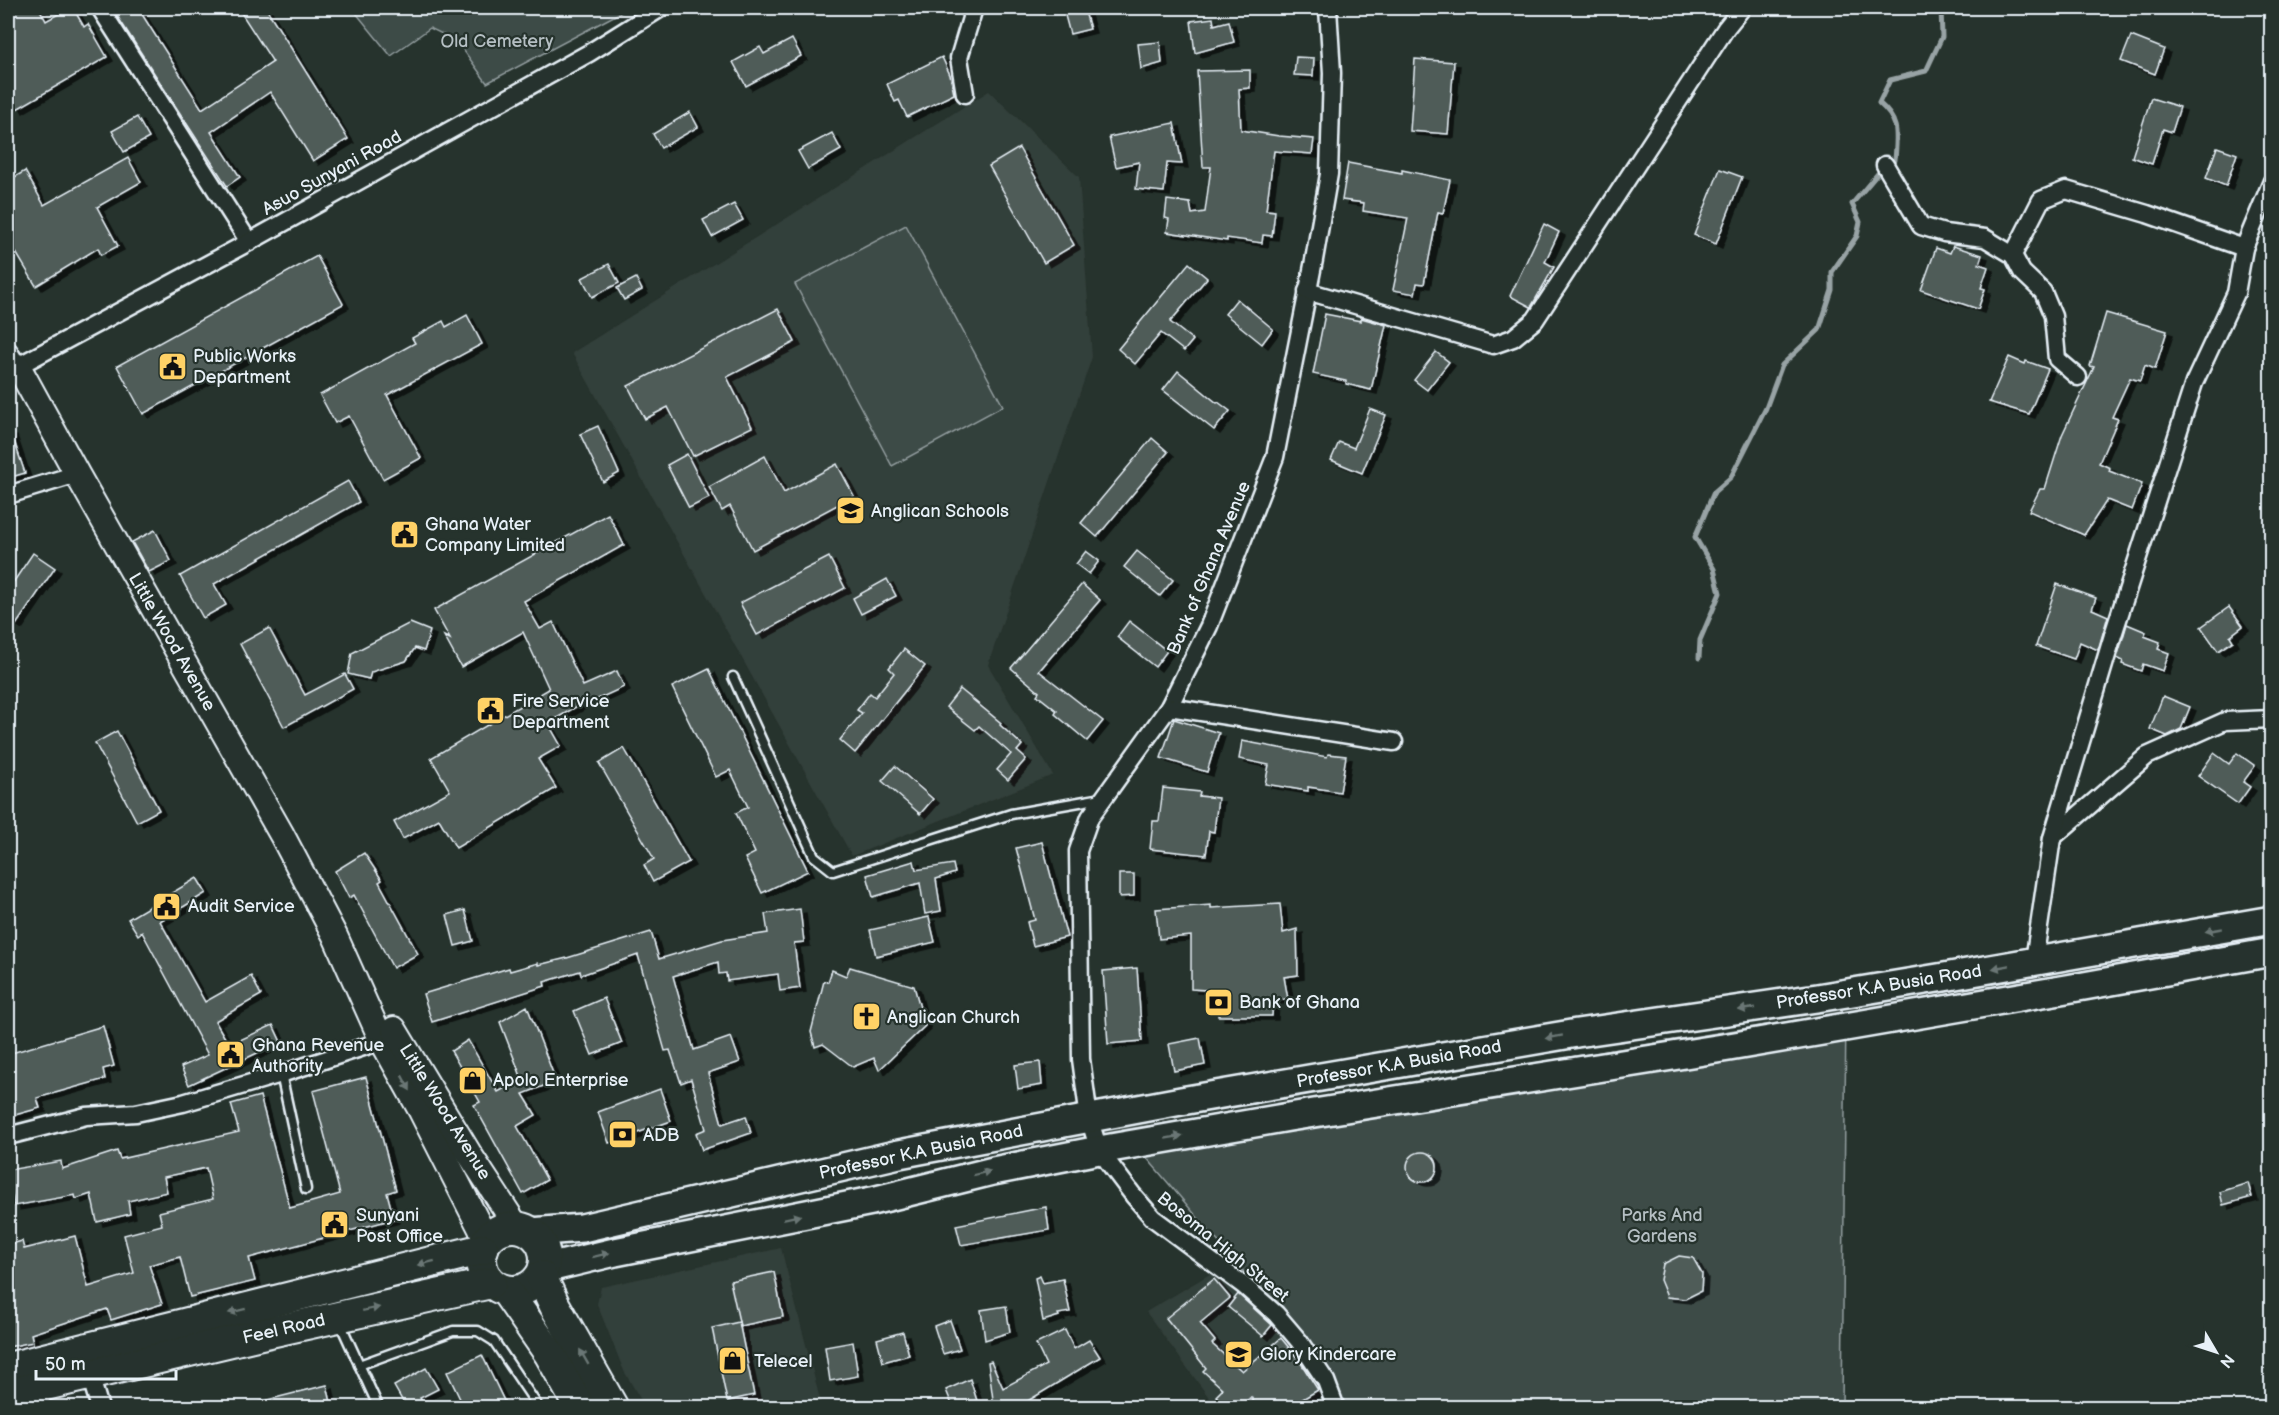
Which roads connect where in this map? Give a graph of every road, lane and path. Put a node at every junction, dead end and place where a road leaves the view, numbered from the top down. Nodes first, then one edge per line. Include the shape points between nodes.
1 (100, 8) edge
2 (661, 8) edge
3 (974, 8) edge
4 (1328, 8) edge
5 (1742, 8) edge
6 (965, 94) dead end
7 (1885, 165) dead end
8 (2271, 181) edge
9 (249, 242) junction
10 (2244, 248) junction
11 (2013, 255) junction
12 (1308, 291) junction
13 (13, 358) edge
14 (2078, 377) dead end
15 (76, 474) junction
16 (8, 495) edge
17 (733, 677) dead end
18 (1169, 707) junction
19 (2271, 719) edge
20 (1394, 742) dead end
21 (1102, 798) junction
22 (2052, 838) junction
23 (2271, 920) edge
24 (335, 936) junction
25 (2271, 952) edge
26 (2034, 961) junction
27 (382, 1041) junction
28 (281, 1074) junction
29 (1089, 1118) junction
30 (8, 1136) edge
31 (1099, 1150) junction
32 (306, 1189) dead end
33 (524, 1230) junction
34 (485, 1245) junction
35 (543, 1273) junction
36 (498, 1287) junction
37 (338, 1317) junction
38 (359, 1365) junction
39 (8, 1368) edge
40 (90, 1375) junction
41 (8, 1394) edge
42 (44, 1397) edge
43 (100, 1407) edge
44 (379, 1407) edge
45 (539, 1407) edge
46 (580, 1407) edge
47 (613, 1407) edge
48 (1336, 1407) edge

1 - 9 street
2 - 9 street, Asuo Sunyani Road via 589,53
3 - 6 street via 959,58
4 - 12 street, Bank of Ghana Avenue via 1332,73 1329,174
5 - 12 street via 1535,320 1514,338 1493,345
7 - 11 street via 1921,226 1985,238
8 - 10 street
9 - 13 street, Asuo Sunyani Road
10 - 11 street via 2066,190 2041,200
10 - 22 street via 2236,293 2194,383
11 - 14 street via 2022,272 2043,292 2053,316 2057,359
12 - 18 street, Bank of Ghana Avenue via 1275,457 1209,626
13 - 15 street, Little Wood Avenue
15 - 16 street
15 - 24 street, Little Wood Avenue
17 - 21 lane via 814,856 833,871 1011,814
18 - 20 street
18 - 21 street, Bank of Ghana Avenue
19 - 22 street via 2225,722 2147,756
21 - 29 street, Bank of Ghana Avenue via 1090,817 1078,851 1079,1024
22 - 26 street
23 -> 26 main road, Professor K.A Busia Road
24 - 27 street, Little Wood Avenue
24 - 33 street, Little Wood Avenue via 470,1155
31 -> 25 main road, Professor K.A Busia Road via 1729,1047
26 -> 29 main road, Professor K.A Busia Road via 1828,997 1577,1033
27 - 28 street
27 -> 34 street, Little Wood Avenue via 421,1111
28 - 30 street via 183,1103 136,1113 86,1116
28 - 32 lane
29 - 31 street, Bosoma High Street
29 - 33 main road, Professor K.A Busia Road via 899,1154 582,1228
35 -> 31 main road, Professor K.A Busia Road via 615,1252 872,1201
31 - 48 street, Bosoma High Street via 1154,1218 1276,1314 1326,1381
33 - 34 highway via 500,1230
33 - 35 highway via 542,1244 546,1261
34 - 36 highway via 482,1267
34 -> 39 highway, Feel Road
35 - 36 highway via 526,1289
47 -> 35 highway via 555,1306
37 -> 36 highway, Feel Road
36 - 46 highway via 549,1353
37 - 38 lane
37 - 40 highway, Feel Road
38 - 44 lane
38 - 45 lane via 453,1331 478,1331 494,1341
40 - 42 highway, Feel Road
40 - 43 street
41 - 42 highway, Feel Road

